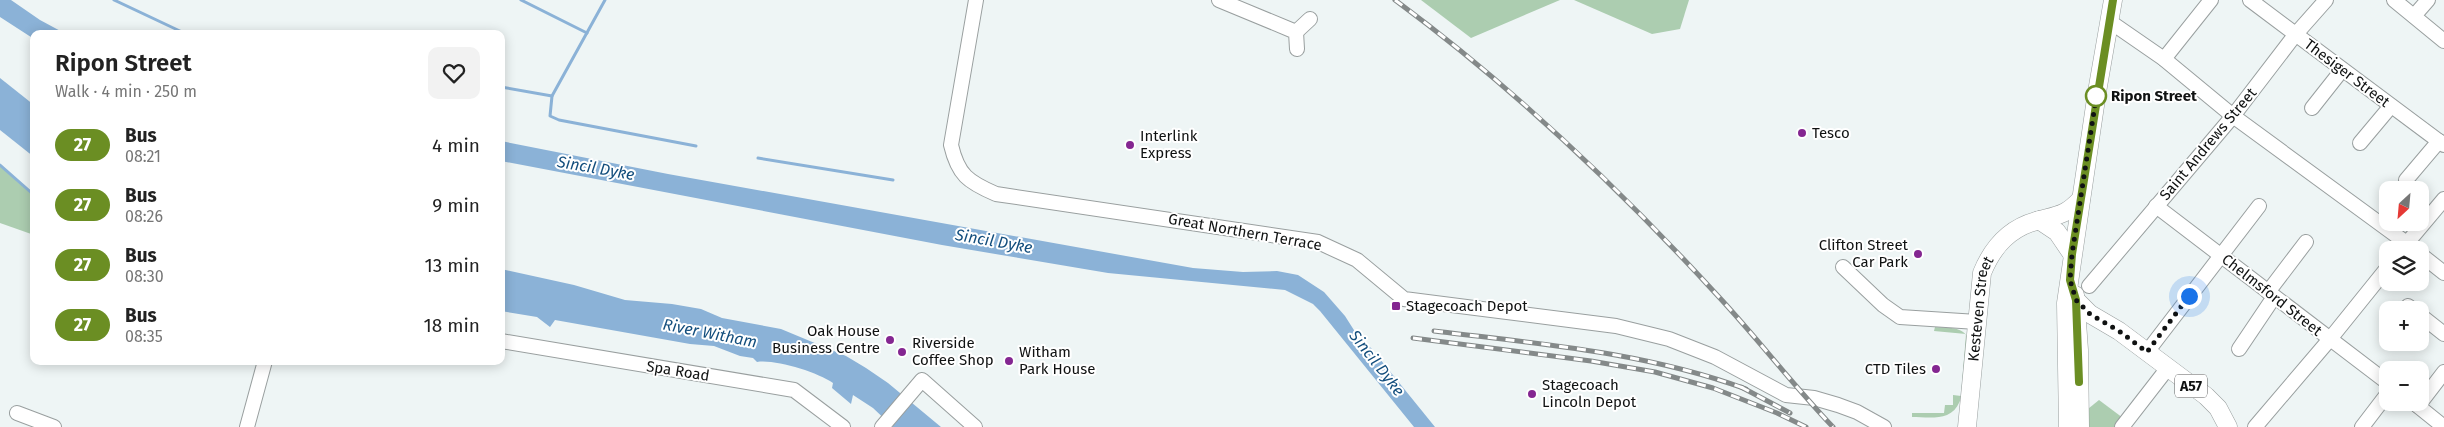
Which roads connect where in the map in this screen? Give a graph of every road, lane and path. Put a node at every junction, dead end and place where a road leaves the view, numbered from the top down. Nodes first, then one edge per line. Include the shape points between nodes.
1 (976, 0) edge
2 (1219, 0) edge
3 (2113, 0) edge
4 (2211, 0) edge
5 (2250, 0) edge
6 (2326, 0) edge
7 (2394, 0) edge
8 (2428, 0) edge
9 (2414, 16) junction
10 (1310, 19) dead end
11 (2109, 21) junction
12 (1296, 32) junction
13 (2296, 35) junction
14 (2444, 41) edge
15 (1297, 49) dead end
16 (2164, 59) junction
17 (2342, 70) junction
18 (2391, 106) junction
19 (2312, 108) dead end
20 (2233, 116) junction
21 (2360, 143) dead end
22 (2441, 143) edge
23 (2406, 180) dead end
24 (2081, 199) junction
25 (2444, 199) edge
26 (2156, 206) junction
27 (2259, 206) dead end
28 (2039, 220) junction
29 (2399, 241) edge
30 (2413, 241) edge
31 (2306, 242) dead end
32 (2072, 254) junction
33 (2220, 255) junction
34 (2429, 261) edge
35 (1843, 267) dead end
36 (2444, 273) edge
37 (2091, 277) dead end
38 (2379, 278) edge
39 (2070, 280) junction
40 (2271, 295) junction
41 (2076, 300) junction
42 (1977, 322) junction
43 (2429, 322) edge
44 (2111, 327) junction
45 (2444, 334) edge
46 (2330, 339) junction
47 (505, 342) edge
48 (2239, 349) dead end
49 (2079, 350) junction
50 (2147, 352) junction
51 (264, 365) edge
52 (2167, 369) junction
53 (2444, 372) edge
54 (2379, 376) edge
55 (2073, 382) junction
56 (2429, 389) edge
57 (2379, 405) edge
58 (2424, 411) edge
59 (17, 413) dead end
60 (54, 427) edge
61 (247, 427) edge
62 (843, 427) edge
63 (882, 427) edge
64 (975, 427) edge
65 (1884, 427) edge
66 (1967, 427) edge
67 (2068, 427) edge
68 (2080, 427) edge
69 (2122, 427) edge
70 (2228, 427) edge
71 (2255, 427) edge
72 (2362, 427) edge
73 (2444, 427) edge

1 - 65 street, Great Northern Terrace via 951,145 955,164 971,183 996,194 1318,242 1357,260 1404,300 1616,326 1669,339 1715,357 1786,395 1838,405
2 - 12 street
3 - 11 main road
4 - 16 street
5 - 13 street, Thesiger Street
6 - 13 street, Saint Andrews Street
7 - 9 street
8 - 9 street
9 - 14 street
10 - 12 street
11 - 16 street
11 - 24 main road
12 - 15 street
13 - 17 street, Thesiger Street
13 - 20 street, Saint Andrews Street
16 - 20 street
17 - 18 street, Thesiger Street
17 - 19 street
18 - 21 street
18 - 22 street, Thesiger Street
20 - 26 street, Saint Andrews Street
20 - 29 street
22 - 23 street
24 - 28 main road, Kesteven Street via 2059,216
24 - 32 main road
25 - 30 street
26 - 33 street, Chelmsford Street
26 - 37 street, Saint Andrews Street
27 - 33 street
28 - 32 main road via 2057,232
28 - 42 main road, Kesteven Street via 2005,236 1988,257 1982,273
31 - 40 street
32 - 39 main road
33 - 40 street, Chelmsford Street
33 - 50 street
34 - 36 street
35 - 42 street via 1900,317
38 - 46 street
39 - 41 main road
39 - 55 main road via 2065,319
40 - 46 street, Chelmsford Street
40 - 48 street
41 - 44 main road, A57 via 2090,314
41 - 49 main road
42 - 66 main road, Kesteven Street
43 - 45 street
44 - 49 main road via 2092,332
44 - 50 main road, A57
46 - 54 street, Chelmsford Street
46 - 71 street
47 - 62 street, Spa Road via 794,390
49 - 55 main road
50 - 52 main road, A57
51 - 61 street
52 - 69 street
52 - 70 main road, A57 via 2218,408
53 - 56 street
55 - 67 main road
55 - 68 main road
57 - 72 street
58 - 73 street
59 - 60 street
63 - 64 street via 922,380

